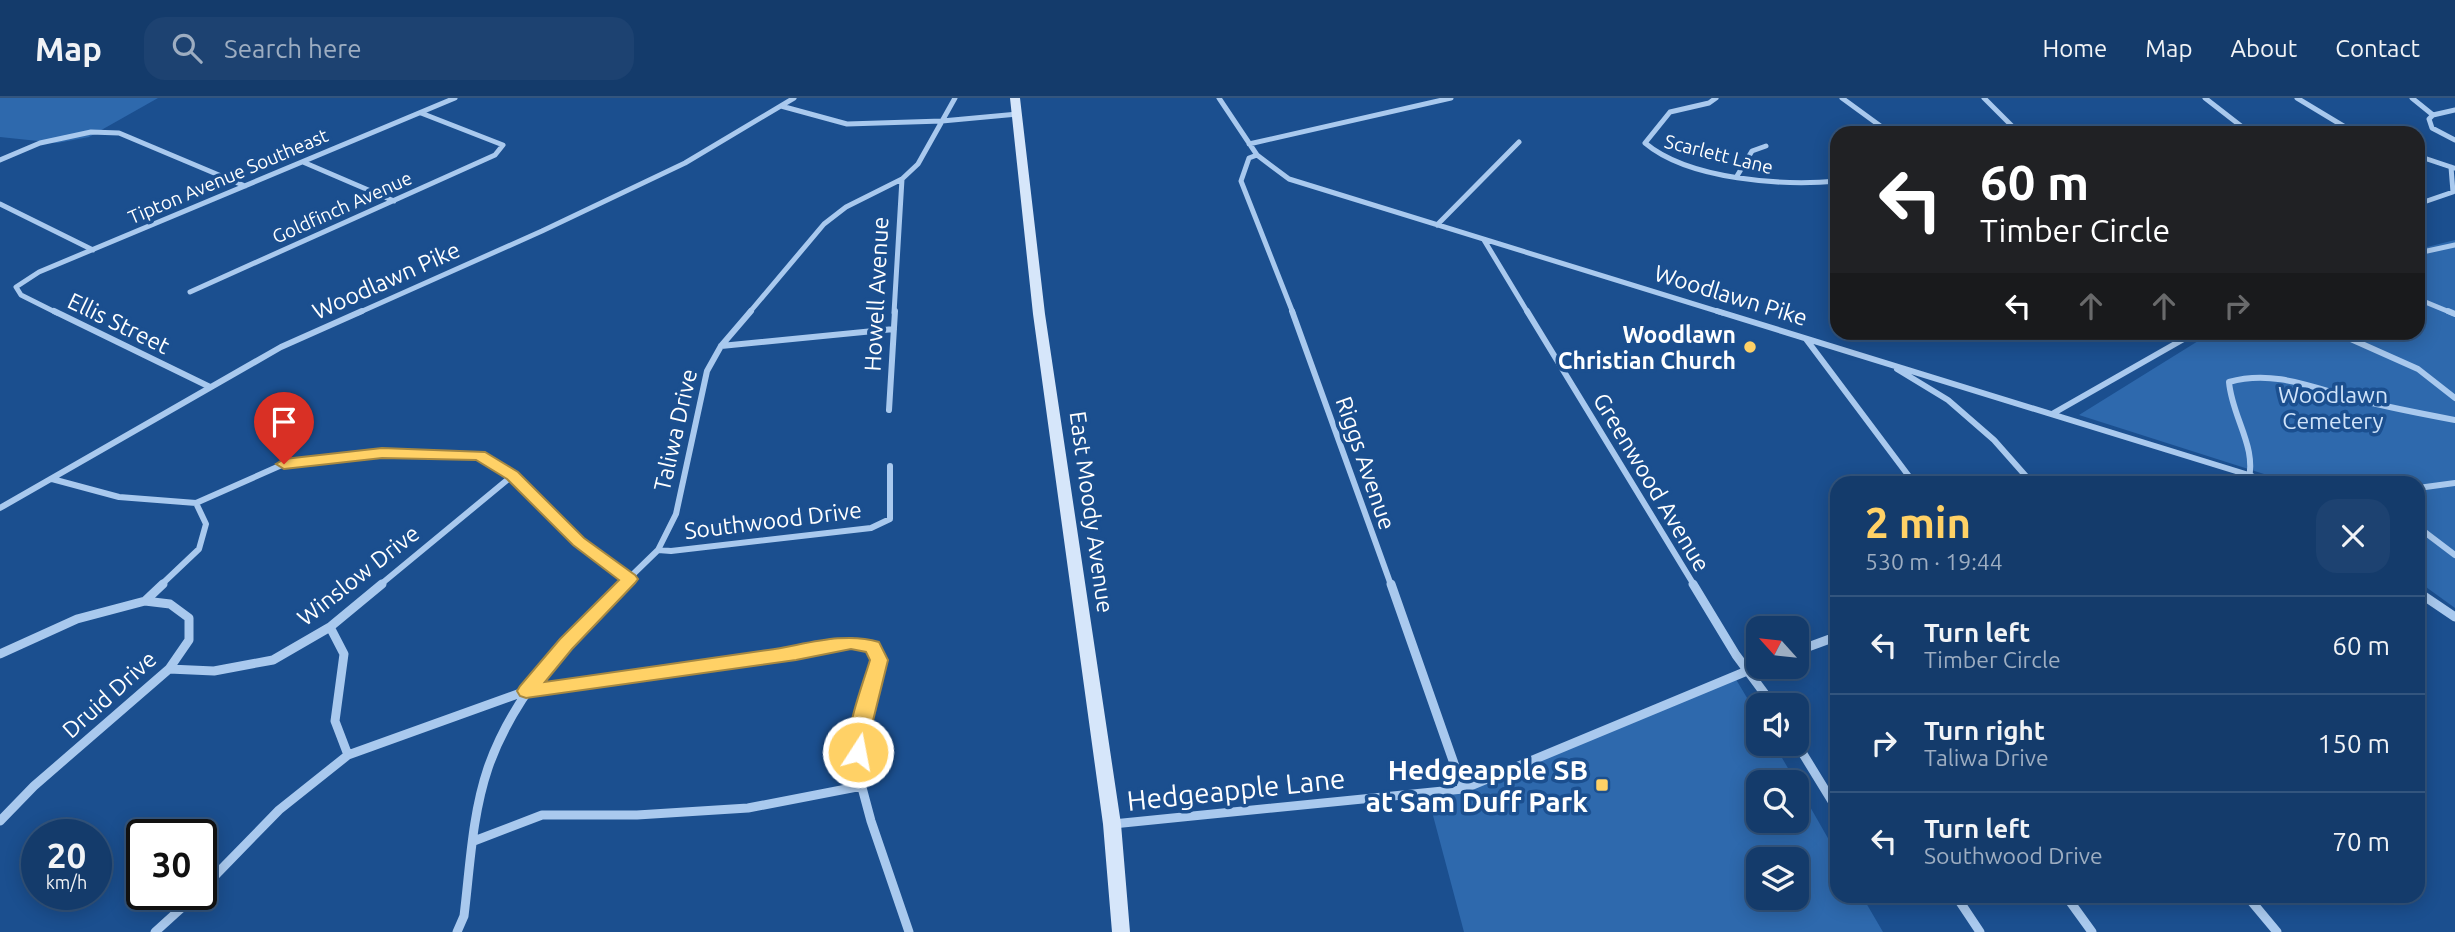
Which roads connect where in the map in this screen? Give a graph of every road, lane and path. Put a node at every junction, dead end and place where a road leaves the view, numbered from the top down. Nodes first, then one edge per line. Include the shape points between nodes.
1 (455, 98) edge
2 (794, 98) edge
3 (955, 98) edge
4 (1015, 98) edge
5 (1219, 98) edge
6 (1451, 98) edge
7 (1716, 98) edge
8 (1842, 98) edge
9 (1984, 98) edge
10 (2205, 98) edge
11 (2297, 98) edge
12 (2412, 98) edge
13 (780, 105) junction
14 (2455, 110) edge
15 (421, 112) junction
16 (1019, 114) junction
17 (2434, 115) junction
18 (943, 121) junction
19 (1880, 126) edge
20 (2012, 126) edge
21 (2241, 126) edge
22 (2343, 126) edge
23 (2455, 140) edge
24 (1518, 142) dead end
25 (1249, 144) junction
26 (1766, 146) dead end
27 (1257, 155) junction
28 (2425, 158) edge
29 (0, 160) edge
30 (303, 162) junction
31 (2453, 168) edge
32 (1737, 176) junction
33 (902, 179) junction
34 (1830, 182) edge
35 (245, 186) junction
36 (394, 201) junction
37 (2425, 202) edge
38 (0, 204) edge
39 (1437, 225) junction
40 (1483, 239) junction
41 (2455, 245) edge
42 (93, 250) junction
43 (2425, 251) edge
44 (16, 287) joint
45 (190, 292) dead end
46 (2425, 302) edge
47 (2455, 314) edge
48 (894, 329) junction
49 (1806, 339) junction
50 (2182, 340) edge
51 (2353, 340) edge
52 (721, 346) junction
53 (1887, 363) junction
54 (209, 387) junction
55 (2455, 398) edge
56 (889, 410) dead end
57 (2052, 414) junction
58 (2455, 420) edge
59 (890, 466) dead end
60 (512, 476) junction
61 (1909, 476) edge
62 (2026, 476) edge
63 (2241, 476) edge
64 (2250, 476) edge
65 (52, 479) junction
66 (2455, 484) edge
67 (2425, 487) edge
68 (196, 503) junction
69 (0, 508) edge
70 (2425, 532) edge
71 (659, 550) junction
72 (2455, 555) edge
73 (629, 579) junction
74 (2425, 597) edge
75 (145, 600) junction
76 (2455, 618) edge
77 (330, 627) junction
78 (1830, 639) edge
79 (1810, 646) edge
80 (0, 654) edge
81 (1746, 668) edge
82 (169, 669) junction
83 (1746, 671) edge
84 (526, 691) junction
85 (348, 755) junction
86 (1804, 756) edge
87 (862, 786) junction
88 (1463, 789) junction
89 (1830, 798) edge
90 (0, 821) edge
91 (1112, 824) junction
92 (474, 841) junction
93 (217, 874) edge
94 (1961, 903) edge
95 (2071, 903) edge
96 (2253, 903) edge
97 (179, 910) edge
98 (155, 932) edge
99 (457, 932) edge
100 (909, 932) edge
101 (1121, 932) edge
102 (1980, 932) edge
103 (2092, 932) edge
104 (2277, 932) edge

1 - 15 street, Tipton Avenue Southeast
2 - 13 street, Woodlawn Pike
3 - 18 street, Taliwa Drive
4 - 16 main road, East Moody Avenue
5 - 25 street, Woodlawn Pike
6 - 25 street
7 - 32 street, Scarlett Lane via 1670,112 1645,143 1663,157
8 - 19 street
9 - 20 street
10 - 21 street
11 - 22 street
12 - 17 street
13 - 18 street via 847,124
13 - 54 street, Woodlawn Pike via 685,163 281,347
14 - 17 street
15 - 30 street, Tipton Avenue Southeast
15 - 36 street, Goldfinch Avenue via 503,145 495,155
16 - 18 street
16 - 91 main road, East Moody Avenue via 1039,314
17 - 23 street via 2429,119 2432,128
18 - 33 street, Taliwa Drive via 918,164
24 - 39 street
25 - 27 street, Woodlawn Pike
26 - 32 street via 1752,151
27 - 39 street, Woodlawn Pike via 1289,179
27 - 88 street, Riggs Avenue via 1249,158 1241,181 1319,380
28 - 31 street
29 - 35 street via 40,143 91,132 119,132
30 - 35 street, Tipton Avenue Southeast
30 - 36 street
31 - 37 street via 2453,192
32 - 34 street, Scarlett Lane via 1794,184
33 - 48 street, Howell Avenue
33 - 52 street, Taliwa Drive via 846,207 824,224
35 - 42 street, Tipton Avenue Southeast
36 - 45 street, Goldfinch Avenue
38 - 42 street
39 - 40 street, Woodlawn Pike
40 - 49 street, Woodlawn Pike
40 - 81 street, Greenwood Avenue
41 - 43 street
42 - 44 street, Tipton Avenue Southeast via 39,272
44 - 54 street, Ellis Street via 21,295
46 - 47 street
48 - 52 street
48 - 56 street, Howell Avenue
49 - 53 street, Woodlawn Pike
49 - 61 street
50 - 57 street
51 - 55 street via 2418,369
52 - 71 street, Taliwa Drive via 707,371 676,514
53 - 57 street, Woodlawn Pike
53 - 62 street via 1948,400 1994,440
54 - 65 street, Woodlawn Pike
57 - 63 street, Woodlawn Pike
58 - 64 street via 2273,377 2246,375 2229,382 2228,393 2248,442
59 - 71 street, Southwood Drive via 890,519 871,528
60 - 68 street via 479,456 382,453 284,464
60 - 73 street via 578,541
60 - 77 street, Winslow Drive
65 - 68 street via 119,497
65 - 69 street, Woodlawn Pike
66 - 67 street
68 - 75 street via 206,524 199,549
70 - 72 street
71 - 73 street, Taliwa Drive
73 - 84 street, Taliwa Drive
74 - 76 street
75 - 80 street via 77,619
75 - 82 street, Druid Drive via 170,604 189,618 189,640
77 - 82 street, Winslow Drive via 273,660 214,671
77 - 85 street via 344,654 335,721
78 - 79 street
82 - 90 street, Druid Drive
83 - 88 street, Hedgeapple Lane
84 - 85 street
84 - 87 street via 851,642 872,646 879,660 859,735 857,769
84 - 92 street, Taliwa Drive via 489,765
85 - 93 street via 279,810
86 - 89 street
87 - 92 street via 748,808 542,815
87 - 100 street
88 - 91 street, Hedgeapple Lane
91 - 101 main road, East Moody Avenue
92 - 99 street, Taliwa Drive via 464,916
94 - 102 street
95 - 103 street
96 - 104 street
97 - 98 street

